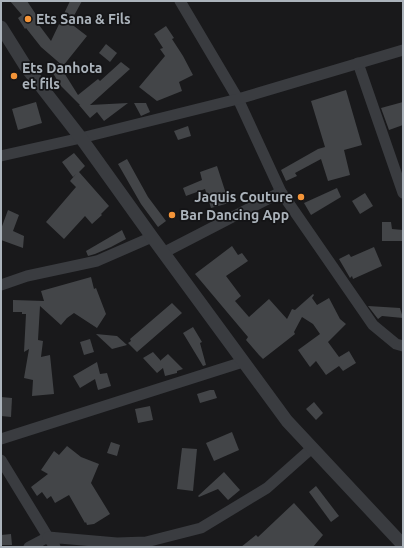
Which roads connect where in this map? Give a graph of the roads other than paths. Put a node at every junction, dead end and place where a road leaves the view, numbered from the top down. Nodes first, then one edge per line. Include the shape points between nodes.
1 (180, 1) edge
2 (1, 27) edge
3 (403, 50) edge
4 (358, 63) junction
5 (238, 100) junction
6 (81, 138) junction
7 (1, 156) edge
8 (281, 192) junction
9 (403, 193) edge
10 (152, 237) junction
11 (163, 253) junction
12 (1, 285) edge
13 (403, 346) edge
14 (243, 362) junction
15 (1, 439) edge
16 (312, 448) junction
17 (1, 460) edge
18 (48, 537) junction
19 (403, 545) edge
20 (29, 547) edge
21 (55, 547) edge

1 - 5 street
2 - 6 street via 26,67
3 - 4 street
4 - 5 street
4 - 9 street
5 - 6 street
5 - 8 street
6 - 7 street
6 - 10 street
8 - 11 street
8 - 13 street via 373,324 396,344
10 - 11 street
10 - 12 street via 97,260 27,276
11 - 14 street
14 - 15 street
14 - 16 street via 287,421
16 - 18 street via 267,488 201,528 146,542 117,543
16 - 19 street
17 - 18 street
18 - 20 street
18 - 21 street

